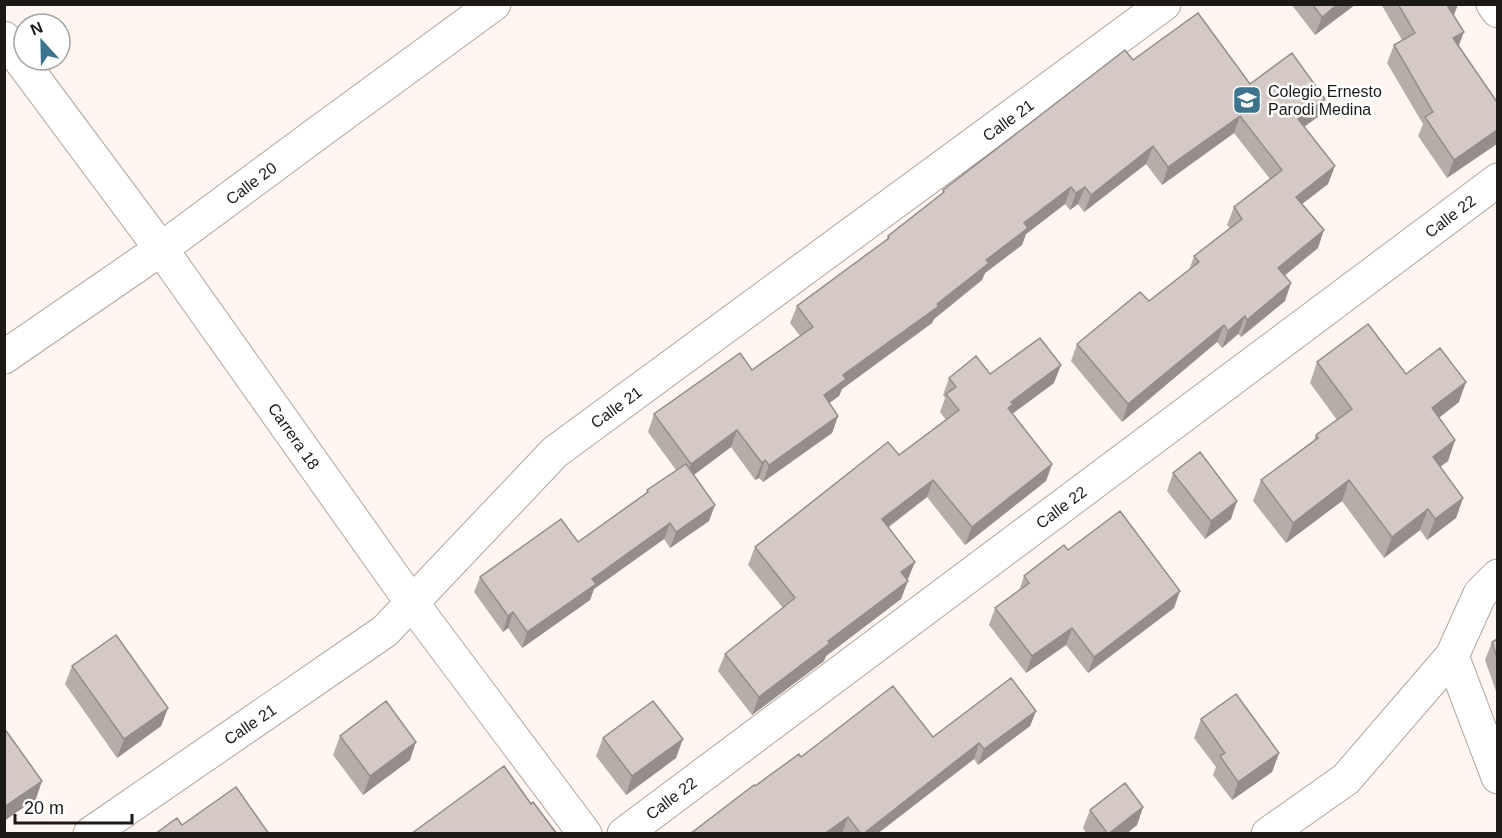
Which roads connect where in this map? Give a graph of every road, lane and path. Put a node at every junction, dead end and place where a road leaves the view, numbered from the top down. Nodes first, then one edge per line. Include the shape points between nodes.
1 (494, 4) edge
2 (1164, 4) edge
3 (1492, 4) edge
4 (1497, 11) edge
5 (4, 38) edge
6 (1497, 180) edge
7 (161, 249) junction
8 (4, 357) edge
9 (1497, 576) edge
10 (412, 603) junction
11 (1452, 656) junction
12 (1497, 777) edge
13 (90, 834) edge
14 (585, 834) edge
15 (624, 834) edge
16 (1268, 834) edge

1 - 7 street, Calle 20
2 - 10 street, Calle 21 via 555,452
3 - 4 street
5 - 7 street, Carrera 18
6 - 15 street, Calle 22
7 - 8 street, Calle 20
7 - 10 street, Carrera 18
9 - 11 street via 1480,594
10 - 13 street, Calle 21 via 385,631
10 - 14 street, Carrera 18
11 - 12 street
11 - 16 street via 1346,780

